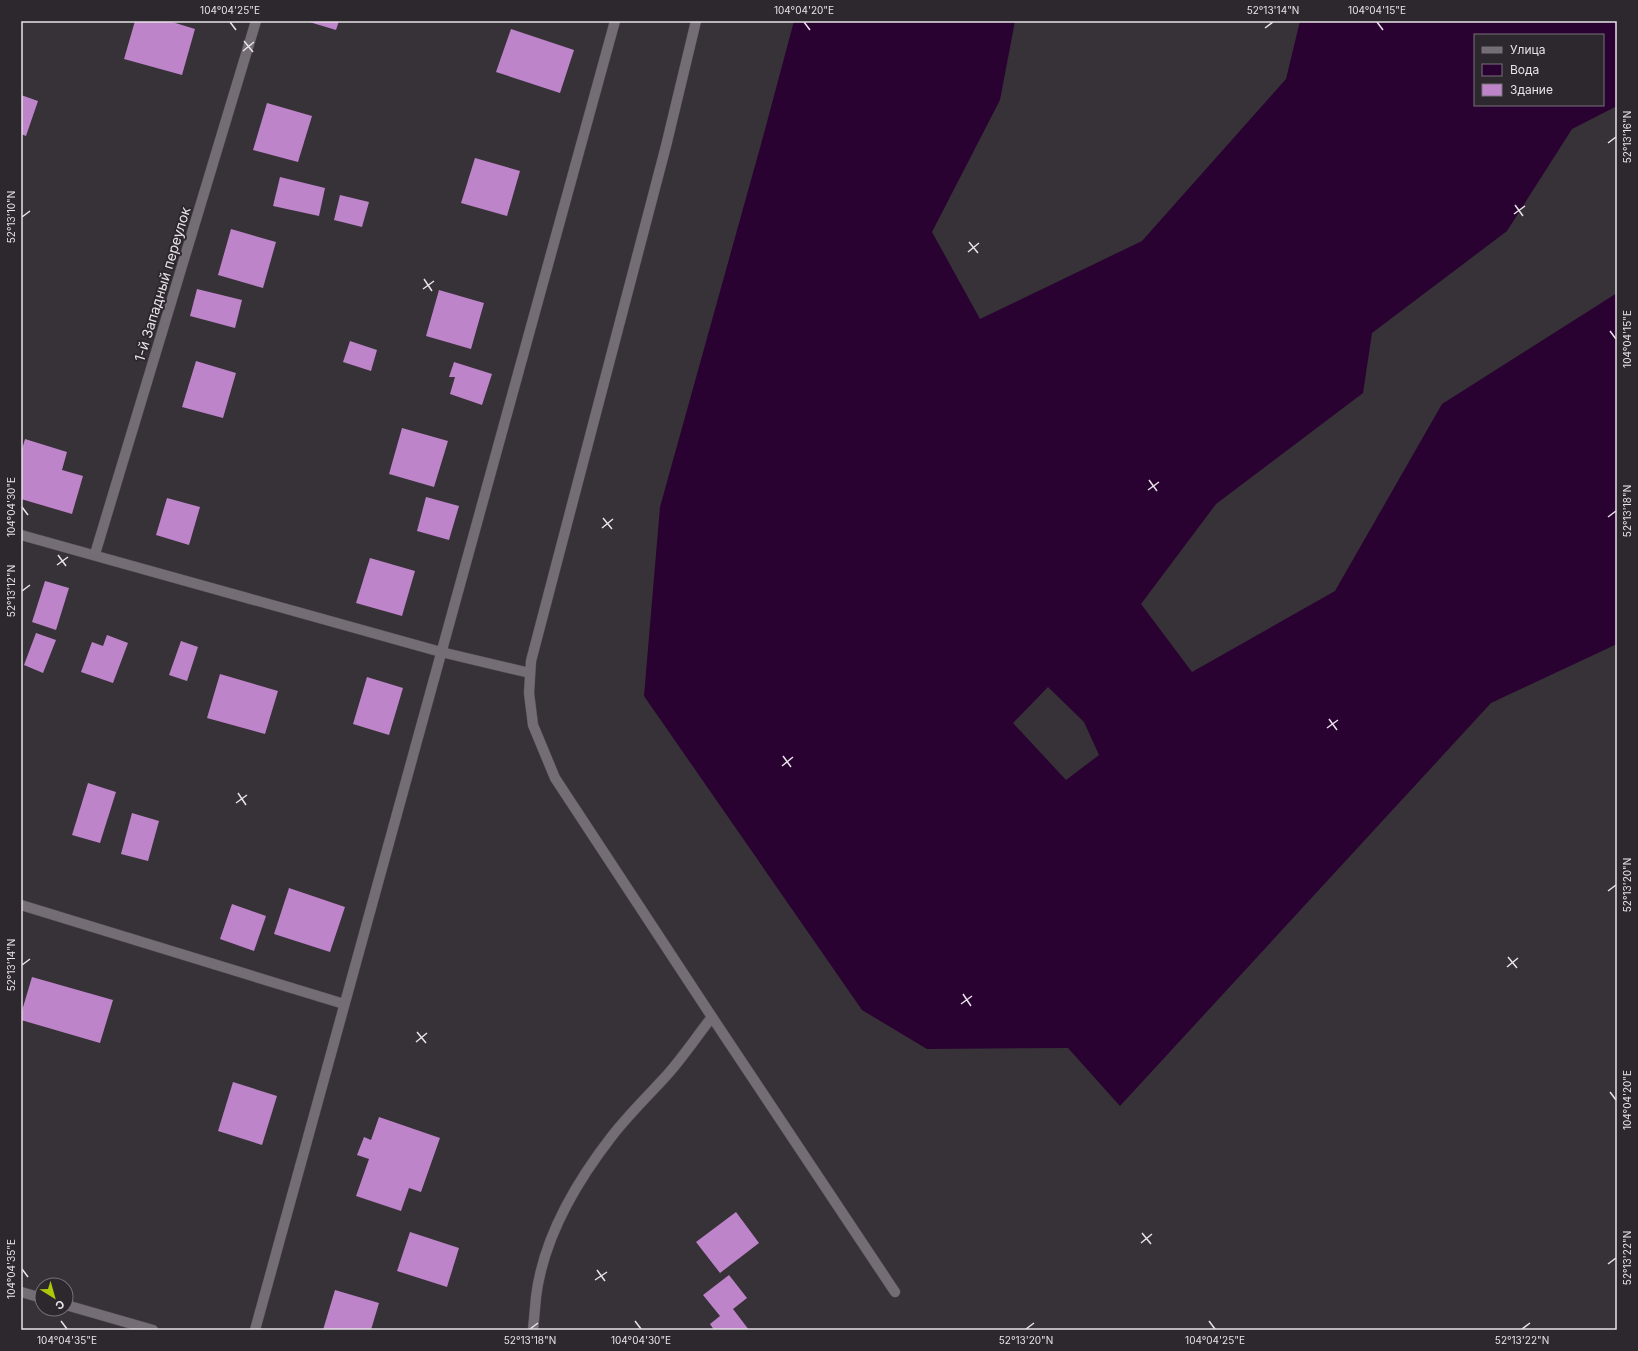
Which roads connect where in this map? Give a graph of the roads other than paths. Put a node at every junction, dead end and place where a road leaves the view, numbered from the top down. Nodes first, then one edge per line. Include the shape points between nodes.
1 (256, 21) edge
2 (615, 21) edge
3 (696, 21) edge
4 (21, 535) edge
5 (95, 554) junction
6 (441, 652) junction
7 (530, 673) junction
8 (21, 905) edge
9 (344, 1004) junction
10 (712, 1017) junction
11 (21, 1292) edge
12 (895, 1292) dead end
13 (34, 1296) edge
14 (74, 1307) edge
15 (153, 1330) edge
16 (255, 1330) edge
17 (534, 1330) edge

1 - 5 street, 1-й Западный переулок
2 - 6 street
3 - 7 street
4 - 5 street
5 - 6 street
6 - 7 street
6 - 9 street
7 - 10 street via 528,693 533,724 555,778
8 - 9 street
9 - 16 street
10 - 12 street
10 - 17 street via 668,1074 612,1136 569,1199 544,1262 536,1295
11 - 13 street
14 - 15 street

